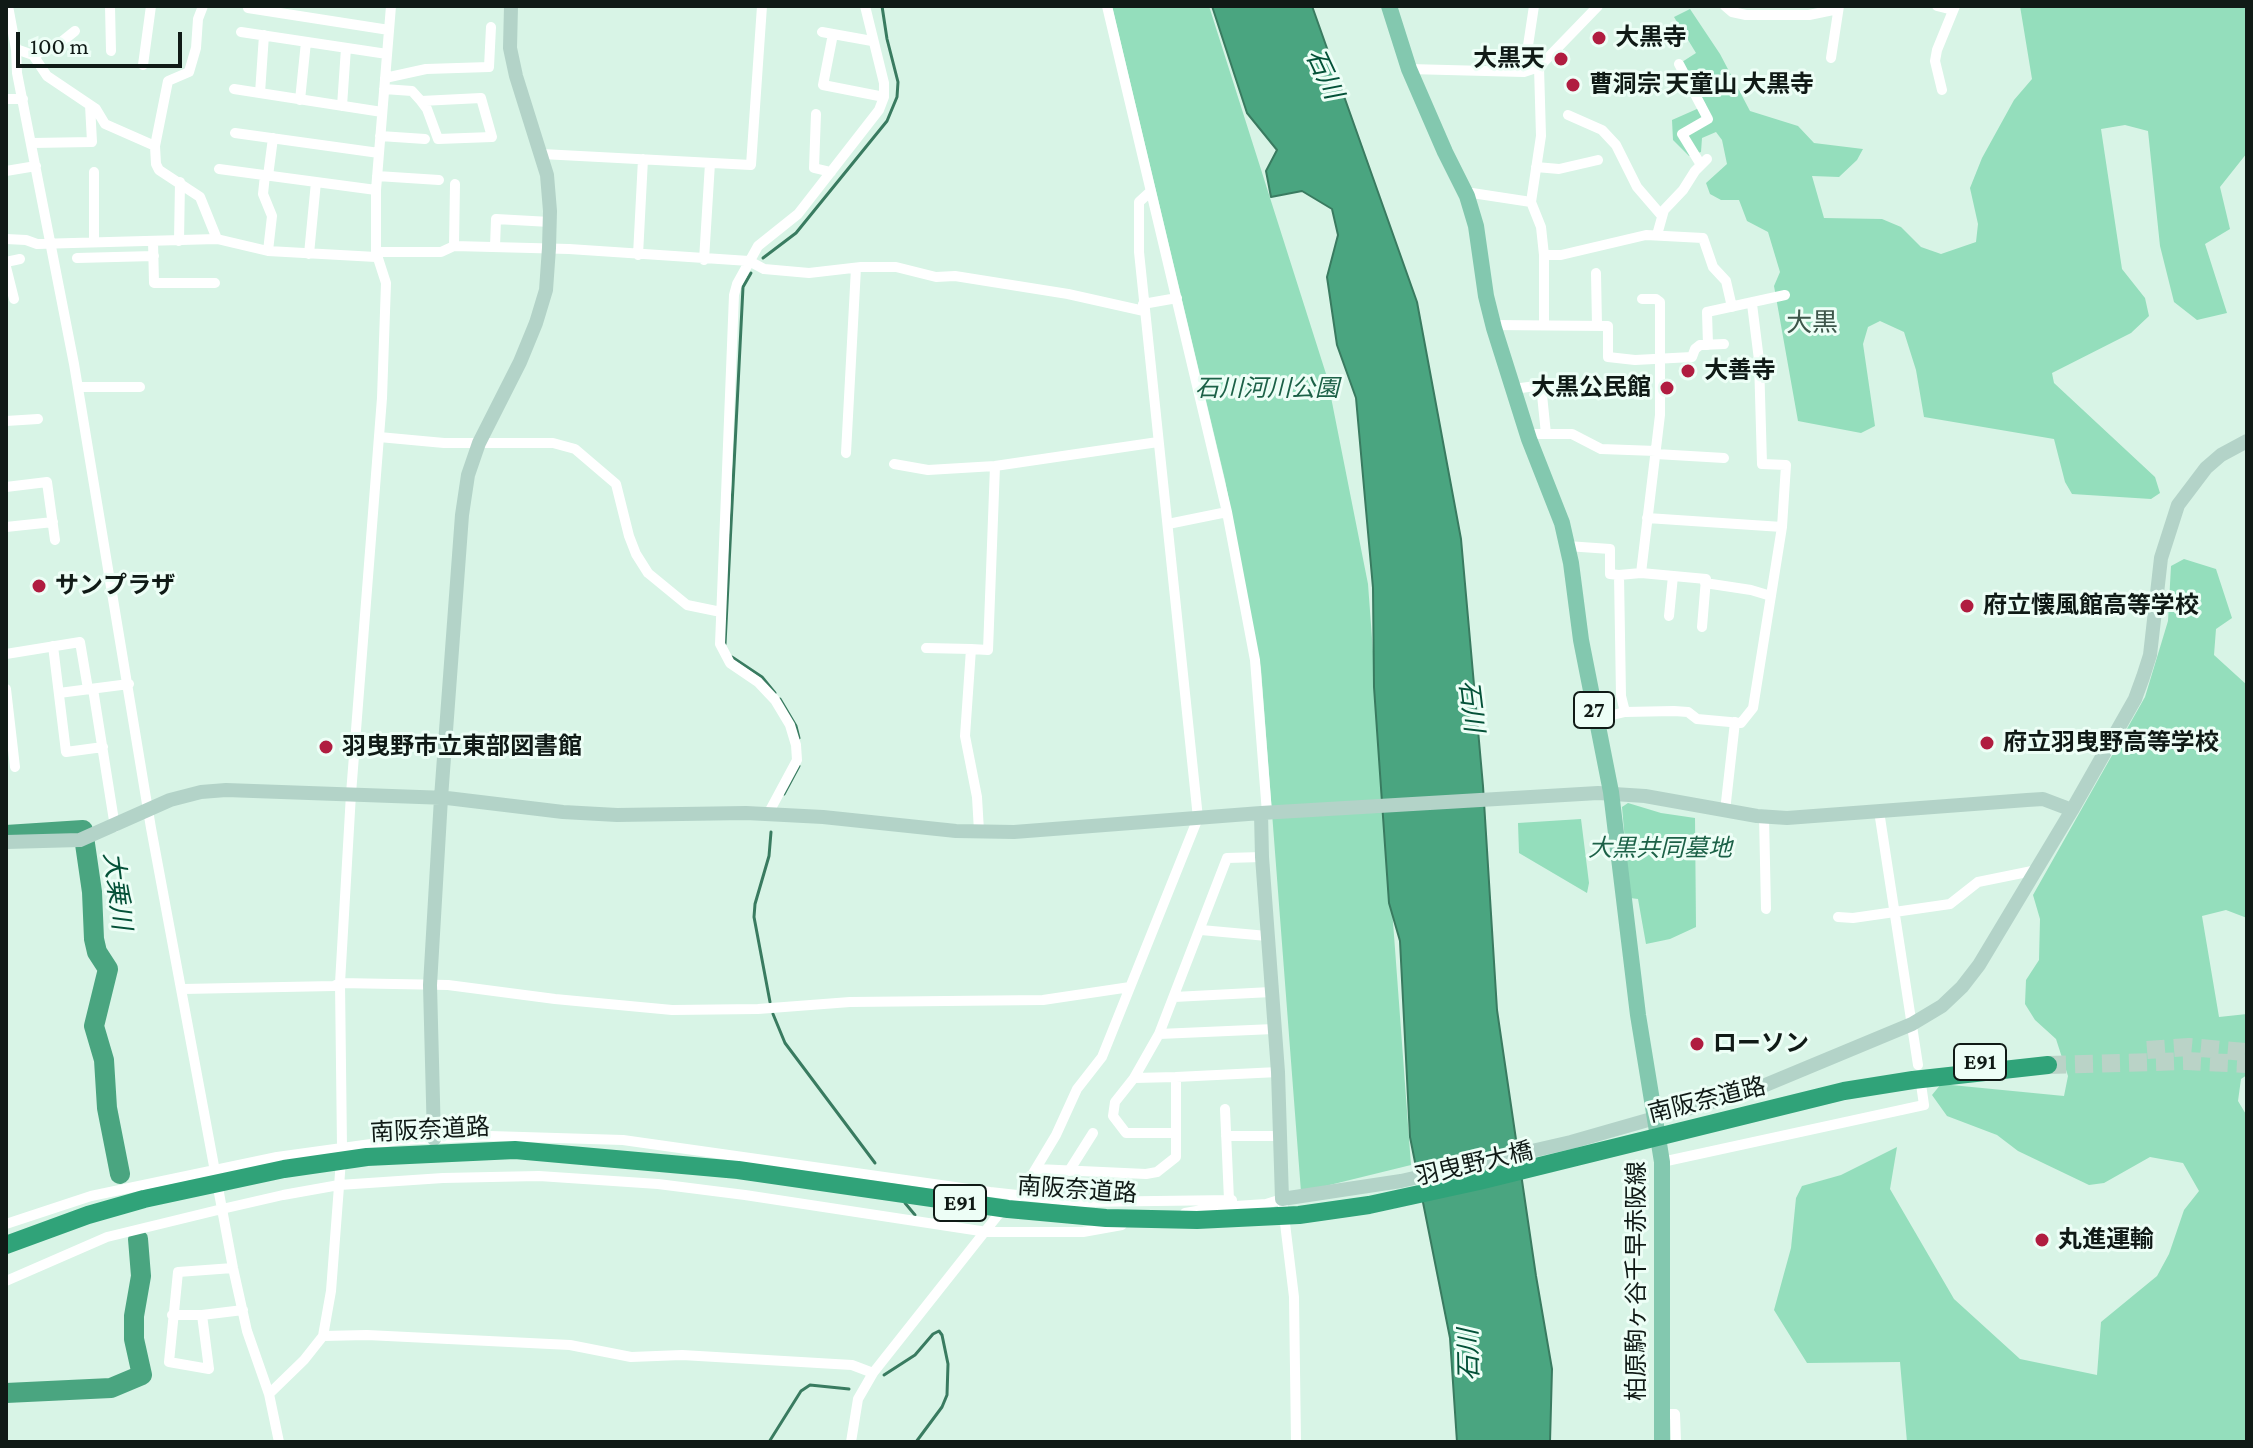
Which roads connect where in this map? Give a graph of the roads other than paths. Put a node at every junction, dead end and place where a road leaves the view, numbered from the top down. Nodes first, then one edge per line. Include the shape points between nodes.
1 (8, 6) edge
2 (110, 6) edge
3 (151, 6) edge
4 (203, 6) edge
5 (314, 6) edge
6 (379, 6) edge
7 (511, 6) edge
8 (762, 6) edge
9 (865, 6) edge
10 (1107, 6) edge
11 (1389, 6) edge
12 (1534, 6) edge
13 (1598, 6) edge
14 (1725, 6) edge
15 (1937, 6) edge
16 (391, 7) edge
17 (248, 8) edge
18 (1839, 8) edge
19 (1954, 8) edge
20 (1738, 10) edge
21 (312, 18) junction
22 (491, 27) dead end
23 (389, 30) junction
24 (75, 31) dead end
25 (241, 32) dead end
26 (264, 35) junction
27 (872, 41) junction
28 (306, 42) junction
29 (346, 48) junction
30 (16, 49) junction
31 (111, 51) dead end
32 (387, 54) junction
33 (33, 55) junction
34 (1831, 58) dead end
35 (1679, 64) dead end
36 (6, 65) edge
37 (143, 65) dead end
38 (1539, 67) junction
39 (1409, 69) junction
40 (1524, 72) junction
41 (17, 73) junction
42 (385, 84) junction
43 (234, 89) dead end
44 (1942, 90) dead end
45 (260, 93) junction
46 (884, 97) junction
47 (6, 99) edge
48 (23, 99) junction
49 (300, 100) junction
50 (421, 101) junction
51 (90, 105) junction
52 (342, 106) junction
53 (382, 112) junction
54 (816, 114) dead end
55 (1568, 115) dead end
56 (235, 133) dead end
57 (380, 136) junction
58 (273, 138) junction
59 (425, 139) dead end
60 (32, 143) junction
61 (155, 146) junction
62 (379, 153) junction
63 (542, 154) junction
64 (643, 159) junction
65 (1598, 160) dead end
66 (710, 163) junction
67 (36, 166) junction
68 (1536, 167) junction
69 (219, 169) dead end
70 (6, 171) edge
71 (94, 172) dead end
72 (831, 172) junction
73 (267, 175) junction
74 (377, 176) junction
75 (439, 180) dead end
76 (180, 182) junction
77 (316, 182) junction
78 (455, 184) dead end
79 (376, 190) junction
80 (1151, 191) junction
81 (1467, 196) junction
82 (1531, 202) junction
83 (1662, 216) junction
84 (550, 222) junction
85 (1657, 235) junction
86 (6, 239) edge
87 (217, 239) junction
88 (94, 241) junction
89 (153, 241) junction
90 (179, 241) junction
91 (50, 243) junction
92 (454, 246) junction
93 (495, 247) junction
94 (549, 248) junction
95 (268, 251) junction
96 (309, 254) junction
97 (376, 254) junction
98 (638, 255) junction
99 (1544, 255) junction
100 (154, 256) junction
101 (77, 258) dead end
102 (20, 259) dead end
103 (704, 260) junction
104 (749, 261) junction
105 (6, 265) edge
106 (856, 268) junction
107 (1596, 273) dead end
108 (215, 283) dead end
109 (1785, 295) dead end
110 (1177, 298) junction
111 (14, 299) dead end
112 (1642, 299) dead end
113 (1752, 304) junction
114 (1732, 307) junction
115 (1144, 308) junction
116 (1544, 324) junction
117 (1493, 325) junction
118 (1597, 326) junction
119 (1724, 344) dead end
120 (1708, 345) junction
121 (1660, 359) junction
122 (1567, 382) dead end
123 (1541, 385) junction
124 (78, 387) junction
125 (140, 387) dead end
126 (1513, 389) junction
127 (38, 419) dead end
128 (6, 421) edge
129 (1528, 434) junction
130 (1546, 434) junction
131 (379, 437) junction
132 (2247, 441) edge
133 (1158, 442) junction
134 (479, 443) junction
135 (1656, 452) junction
136 (846, 453) dead end
137 (1724, 458) dead end
138 (894, 464) dead end
139 (995, 466) junction
140 (6, 487) edge
141 (1227, 512) junction
142 (1647, 518) junction
143 (53, 522) junction
144 (1168, 524) junction
145 (6, 527) edge
146 (1782, 527) junction
147 (55, 540) dead end
148 (1567, 546) junction
149 (1641, 573) junction
150 (1619, 575) junction
151 (1673, 576) junction
152 (1705, 583) junction
153 (1771, 596) junction
154 (721, 612) junction
155 (1669, 616) dead end
156 (1702, 627) dead end
157 (53, 646) junction
158 (926, 648) dead end
159 (971, 649) junction
160 (6, 654) edge
161 (129, 684) junction
162 (6, 689) edge
163 (90, 689) junction
164 (59, 693) junction
165 (1625, 712) junction
166 (1596, 719) junction
167 (1735, 722) junction
168 (103, 747) junction
169 (15, 767) dead end
170 (1604, 792) junction
171 (351, 794) junction
172 (441, 798) junction
173 (150, 810) junction
174 (2072, 810) junction
175 (1725, 811) junction
176 (1879, 811) junction
177 (1268, 813) junction
178 (768, 814) junction
179 (1764, 816) junction
180 (1198, 818) junction
181 (115, 827) junction
182 (979, 831) junction
183 (6, 842) edge
184 (1262, 857) junction
185 (2037, 870) junction
186 (1766, 909) dead end
187 (1895, 913) junction
188 (1838, 917) dead end
189 (1201, 930) junction
190 (1267, 936) junction
191 (340, 983) junction
192 (430, 985) junction
193 (1130, 987) junction
194 (183, 989) junction
195 (1271, 992) junction
196 (1174, 997) junction
197 (1912, 1024) junction
198 (1274, 1029) junction
199 (1159, 1034) junction
200 (2048, 1061) tunnel mouth
201 (1278, 1072) junction
202 (1916, 1075) junction
203 (1176, 1077) junction
204 (1134, 1078) junction
205 (1225, 1109) dead end
206 (1648, 1120) junction
207 (1093, 1133) dead end
208 (1176, 1133) junction
209 (1226, 1136) junction
210 (1280, 1136) junction
211 (434, 1139) junction
212 (342, 1147) junction
213 (1662, 1162) junction
214 (1037, 1169) junction
215 (215, 1170) junction
216 (1069, 1171) junction
217 (339, 1185) junction
218 (1020, 1195) junction
219 (144, 1199) junction
220 (1282, 1199) junction
221 (1229, 1200) junction
222 (222, 1209) junction
223 (6, 1224) edge
224 (987, 1232) junction
225 (6, 1234) edge
226 (6, 1245) edge
227 (6, 1255) edge
228 (233, 1268) junction
229 (6, 1281) edge
230 (243, 1310) junction
231 (172, 1315) junction
232 (202, 1315) junction
233 (323, 1336) junction
234 (873, 1373) junction
235 (269, 1394) junction
236 (1662, 1414) junction
237 (279, 1442) edge
238 (851, 1442) edge
239 (1296, 1442) edge
240 (1662, 1442) edge
241 (1676, 1442) edge

1 - 30 street
2 - 31 street
3 - 37 street
4 - 61 street via 189,72 168,81
5 - 21 street
6 - 16 street
7 - 63 street via 510,48
8 - 66 street via 751,165
9 - 27 street
10 - 80 street
11 - 39 main road, 柏原駒ヶ谷千早赤阪線 / 27
12 - 40 street
13 - 38 street
14 - 20 street
15 - 19 street
16 - 23 street
17 - 21 street
18 - 20 street via 1809,15
18 - 34 street
19 - 44 street via 1935,61
21 - 23 street
22 - 42 street via 489,67 426,69
23 - 32 street
24 - 33 street
25 - 26 street
26 - 28 street
26 - 45 street
27 - 46 street
27 - 46 street via 827,33 823,85
28 - 29 street
28 - 49 street
29 - 32 street
29 - 52 street
30 - 33 street
30 - 41 street
32 - 42 street
33 - 51 street via 47,76
35 - 83 street via 1708,119 1682,134 1704,162
36 - 41 street
38 - 40 street
38 - 68 street via 1541,136
39 - 40 street
39 - 81 main road, 柏原駒ヶ谷千早赤阪線 / 27
41 - 48 street
42 - 50 street via 412,91
42 - 53 street
43 - 45 street
45 - 49 street
46 - 72 street
47 - 48 street
48 - 60 street
49 - 52 street
50 - 50 street via 438,139 492,137 481,98
51 - 60 street via 92,142
51 - 61 street via 105,124
52 - 53 street
53 - 57 street
54 - 72 street via 814,168
55 - 83 street via 1602,130 1616,145 1637,187
56 - 58 street
57 - 59 street
57 - 62 street
58 - 62 street
58 - 73 street
60 - 67 street
61 - 76 street via 159,170
62 - 74 street
63 - 64 street
63 - 84 street
64 - 66 street
64 - 98 street
65 - 68 street via 1559,169
66 - 103 street
67 - 70 street
67 - 91 street
68 - 82 street
69 - 73 street
71 - 88 street
72 - 104 street via 798,214 758,246
73 - 77 street
73 - 95 street via 263,194 272,216
74 - 75 street
74 - 79 street
76 - 87 street via 200,197
76 - 90 street
77 - 79 street
77 - 96 street
78 - 92 street
79 - 97 street
80 - 110 street
80 - 115 street via 1139,202
81 - 82 street
81 - 117 main road, 柏原駒ヶ谷千早赤阪線 / 27
82 - 99 street
83 - 85 street
84 - 93 street via 496,219
84 - 94 street
85 - 99 street
85 - 114 street via 1703,238 1713,267 1726,281
86 - 91 street
87 - 90 street
87 - 95 street
88 - 89 street
88 - 91 street
89 - 90 street
89 - 100 street
91 - 124 street
92 - 93 street
92 - 97 street via 441,252
93 - 94 street
94 - 98 street
94 - 134 street via 546,290 536,323
95 - 96 street
96 - 97 street
97 - 131 street via 386,283
98 - 103 street
99 - 116 street
100 - 101 street
100 - 108 street via 154,283
102 - 105 street
103 - 104 street
104 - 106 street via 764,269 809,273
104 - 154 street via 734,295
105 - 111 street
106 - 115 street via 896,267
106 - 136 street
107 - 118 street
109 - 113 street
110 - 115 street
110 - 141 street
112 - 121 street via 1660,302
113 - 114 street
113 - 146 street via 1762,464 1786,465
114 - 120 street via 1707,312
115 - 133 street
116 - 117 street
116 - 118 street
117 - 126 main road, 柏原駒ヶ谷千早赤阪線 / 27
118 - 121 street via 1608,326 1608,357
119 - 120 street
120 - 121 street via 1695,349 1692,357
121 - 135 street
122 - 123 street
123 - 126 street
123 - 130 street
124 - 125 street
124 - 161 street
126 - 129 main road, 柏原駒ヶ谷千早赤阪線 / 27
127 - 128 street
129 - 130 street
129 - 148 main road, 柏原駒ヶ谷千早赤阪線 / 27
130 - 135 street via 1572,434 1601,449
131 - 134 street
131 - 171 street
132 - 174 street, 羽曳野大橋 via 2206,468 2178,505 2161,558 2143,677
133 - 139 street
133 - 144 street
134 - 154 street via 553,443 575,449 616,484 632,545 648,573 687,605
134 - 172 street via 462,515
135 - 137 street
135 - 142 street
138 - 139 street via 928,470
139 - 159 street via 988,650
140 - 143 street via 47,482
141 - 144 street
141 - 177 street via 1255,660
142 - 146 street
142 - 149 street
143 - 145 street
143 - 147 street
144 - 180 street
146 - 153 street
148 - 150 street via 1610,549 1610,574
148 - 166 main road, 柏原駒ヶ谷千早赤阪線 / 27
149 - 150 street
149 - 151 street
150 - 165 street
151 - 152 street via 1706,579
151 - 155 street
152 - 153 street
152 - 156 street
153 - 167 street via 1753,708 1741,723
154 - 178 street via 723,653 775,700 796,745 797,760
157 - 160 street
157 - 163 street via 80,642
157 - 164 street
158 - 159 street
159 - 182 street via 965,736
161 - 163 street
161 - 173 street
162 - 169 street
163 - 164 street
163 - 168 street
164 - 168 street via 66,752
165 - 166 street
165 - 167 street via 1688,712 1697,719
166 - 170 main road, 柏原駒ヶ谷千早赤阪線 / 27
167 - 175 street
168 - 181 street
170 - 175 street
170 - 177 street
170 - 206 main road, 柏原駒ヶ谷千早赤阪線 / 27 via 1638,1015
171 - 172 street
171 - 173 street via 226,790 170,800
171 - 191 street
172 - 178 street via 617,815
172 - 192 street
173 - 181 street
173 - 194 street
174 - 176 street via 2043,799
174 - 185 street, 羽曳野大橋
175 - 179 street
176 - 179 street
176 - 187 street
177 - 180 street
177 - 184 street
178 - 182 street
179 - 186 street
180 - 182 street
180 - 193 street
181 - 183 street via 85,839
184 - 189 street via 1227,858
184 - 190 street
185 - 187 street via 1978,882 1950,904
185 - 197 street, 羽曳野大橋 via 1962,987
187 - 188 street
187 - 197 street
189 - 190 street
189 - 196 street
190 - 195 street
191 - 192 street
191 - 194 street
191 - 212 street
192 - 193 street via 672,1010 1043,1000
192 - 211 street
193 - 214 street via 1102,1057 1077,1089
194 - 215 street
195 - 196 street
195 - 198 street
196 - 199 street
197 - 202 street
197 - 206 street, 羽曳野大橋 via 1751,1091
198 - 199 street
198 - 201 street
199 - 204 street
200 - 202 highway, 南阪奈道路 / E91 via 1998,1060
201 - 203 street
201 - 210 street
202 - 213 street via 1924,1105
202 - 219 highway, 南阪奈道路 / E91 via 1410,1196 1299,1215 1106,1218 738,1170 515,1150 353,1159
202 - 225 highway, 南阪奈道路 / E91 via 1840,1082 1475,1174 1299,1208 1108,1212 641,1150 515,1143 368,1150 280,1162 118,1197
203 - 204 street
203 - 208 street
204 - 208 street via 1115,1102 1113,1116 1126,1133
205 - 209 street
206 - 213 main road, 柏原駒ヶ谷千早赤阪線 / 27
206 - 220 street, 羽曳野大橋 via 1401,1181
207 - 216 street
208 - 216 street via 1176,1157 1157,1172
209 - 210 street
209 - 221 street
210 - 220 street
211 - 212 street
211 - 218 street via 623,1140
212 - 215 street
212 - 217 street
213 - 236 main road, 柏原駒ヶ谷千早赤阪線 / 27
214 - 216 street
214 - 218 street
215 - 222 street
215 - 223 street via 91,1196
217 - 222 street
217 - 224 street via 539,1176 658,1184
217 - 233 street
218 - 221 street via 1080,1202
218 - 224 street
219 - 226 highway, 南阪奈道路 / E91
219 - 227 highway
220 - 221 street
220 - 224 street via 1083,1232
220 - 239 street via 1294,1297
222 - 228 street
222 - 229 street via 107,1237
224 - 234 street
228 - 230 street
228 - 231 street via 178,1272
230 - 232 street
230 - 235 street
231 - 232 street
231 - 232 street via 169,1362 209,1369
233 - 234 street via 570,1345 631,1357 852,1365
233 - 235 street
234 - 238 street via 858,1399
235 - 237 street
236 - 240 main road, 柏原駒ヶ谷千早赤阪線 / 27
236 - 241 street via 1675,1414

